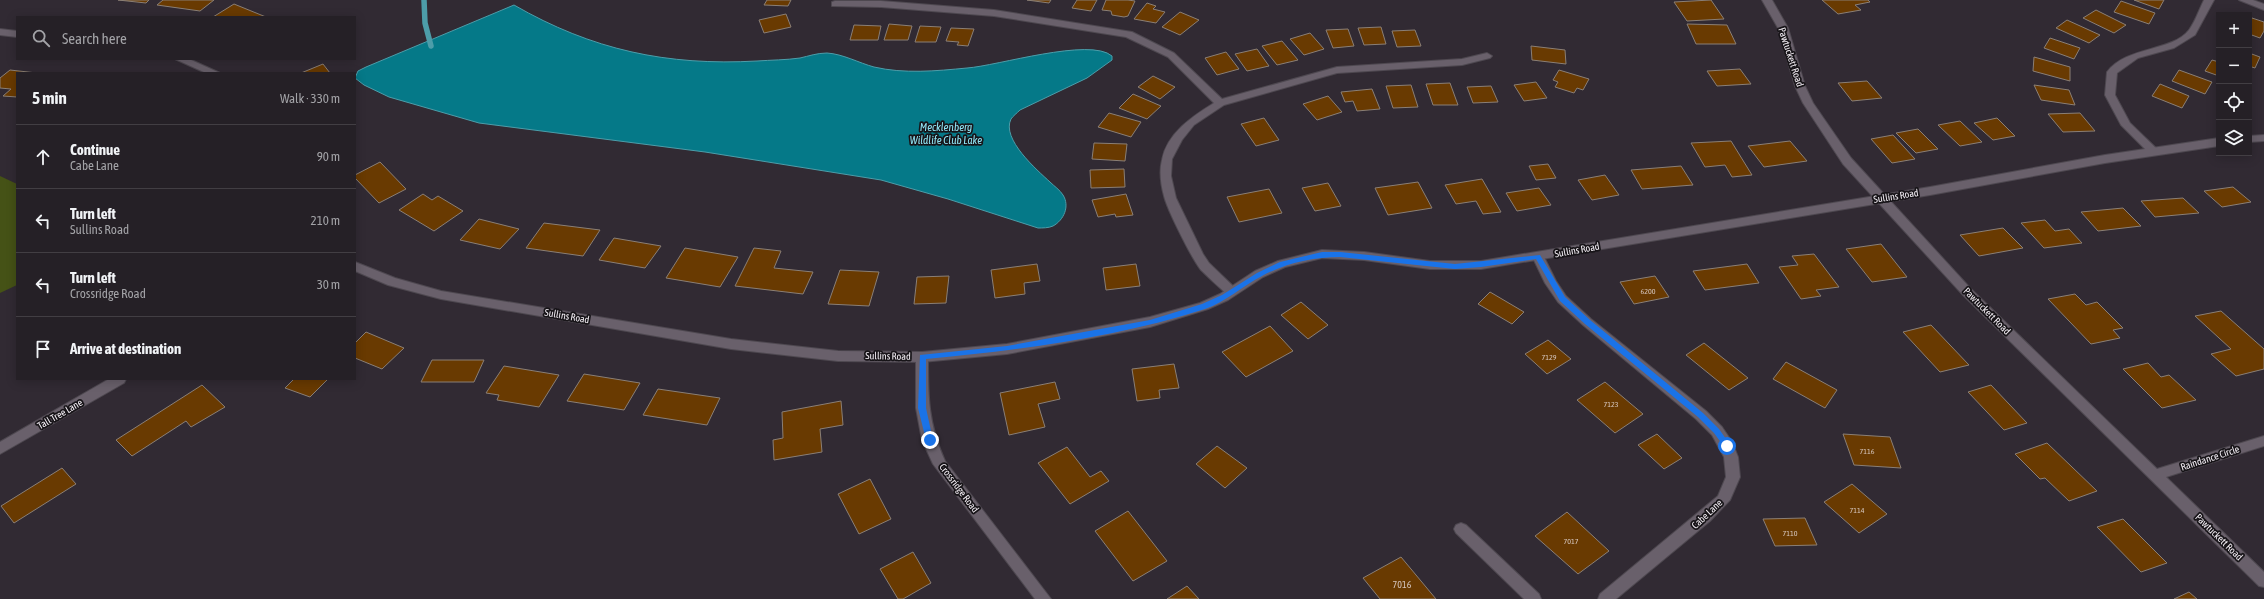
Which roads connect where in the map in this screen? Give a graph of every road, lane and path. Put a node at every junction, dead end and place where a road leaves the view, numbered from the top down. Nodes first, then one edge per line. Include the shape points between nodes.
1 (1766, 0) edge
2 (2209, 0) edge
3 (2244, 0) edge
4 (835, 4) dead end
5 (2264, 6) edge
6 (0, 32) edge
7 (16, 34) edge
8 (1487, 56) dead end
9 (182, 60) edge
10 (212, 72) edge
11 (1220, 103) junction
12 (2264, 138) edge
13 (2252, 139) edge
14 (2216, 142) edge
15 (2154, 151) junction
16 (1882, 199) junction
17 (1538, 256) junction
18 (356, 266) edge
19 (1232, 292) junction
20 (922, 357) junction
21 (118, 380) edge
22 (2264, 441) edge
23 (0, 450) edge
24 (2155, 475) junction
25 (1461, 529) dead end
26 (2264, 581) edge
27 (1044, 599) edge
28 (1534, 599) edge
29 (1605, 599) edge

1 - 16 street, Pawtuckett Road via 1783,28 1800,86 1821,126 1847,161
2 - 15 street via 2192,33 2171,46 2135,56 2112,72 2110,95 2126,125
3 - 5 street
4 - 11 street via 881,4 994,13 1129,34 1171,55
6 - 7 street
8 - 11 street via 1462,62 1337,70
9 - 10 street
11 - 19 street via 1190,123 1177,139 1167,159 1166,176 1170,198 1198,256
12 - 13 street
14 - 15 street, Sullins Road
15 - 16 street, Sullins Road
16 - 17 street, Sullins Road
16 - 24 street, Pawtuckett Road via 1967,292
17 - 19 street, Sullins Road via 1481,265 1455,266 1322,254 1282,264 1259,274
17 - 29 street, Cabe Lane via 1562,299 1701,415 1717,431 1731,457 1733,477 1723,500 1705,518
18 - 20 street, Sullins Road via 392,282 441,295 730,344 838,356
19 - 20 street, Sullins Road via 1188,312 1150,322 1007,349
20 - 27 street, Crossridge Road via 922,408 930,440 940,464
21 - 23 street, Tall Tree Lane
22 - 24 street, Raindance Circle
24 - 26 street, Pawtuckett Road
25 - 28 street

